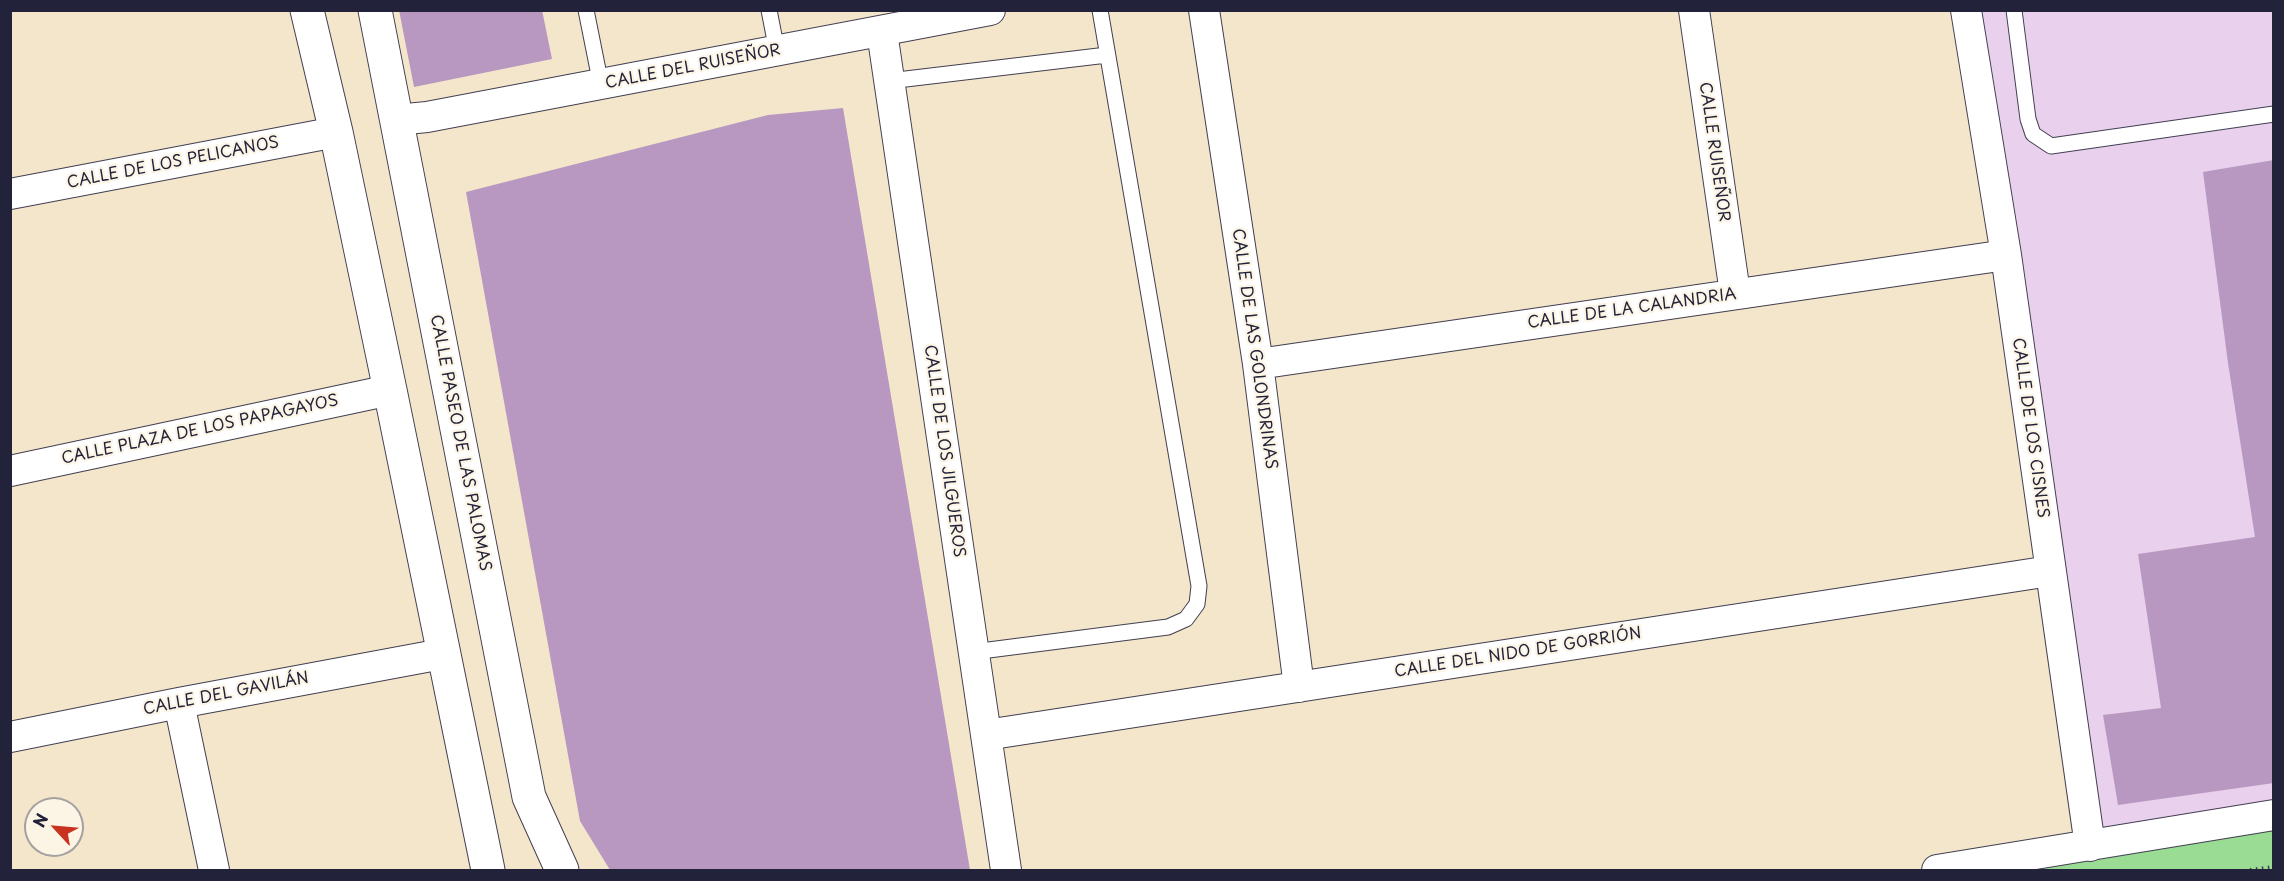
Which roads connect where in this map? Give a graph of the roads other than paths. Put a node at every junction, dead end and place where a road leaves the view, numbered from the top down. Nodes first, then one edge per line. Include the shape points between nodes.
1 (307, 10) edge
2 (375, 10) edge
3 (586, 10) edge
4 (769, 10) edge
5 (1100, 10) edge
6 (1204, 10) edge
7 (1694, 10) edge
8 (1966, 10) edge
9 (2014, 10) edge
10 (980, 11) edge
11 (882, 32) junction
12 (777, 51) junction
13 (1107, 55) junction
14 (889, 81) junction
15 (601, 84) junction
16 (2274, 114) edge
17 (396, 120) junction
18 (336, 132) junction
19 (10, 194) edge
20 (2006, 255) junction
21 (1735, 293) junction
22 (1258, 364) junction
23 (390, 390) junction
24 (10, 471) edge
25 (2050, 571) junction
26 (974, 652) junction
27 (442, 654) junction
28 (1299, 687) junction
29 (180, 703) junction
30 (986, 735) junction
31 (10, 737) edge
32 (2274, 815) edge
33 (2090, 846) junction
34 (214, 870) edge
35 (488, 870) edge
36 (562, 870) edge
37 (1006, 870) edge
38 (1937, 870) edge

1 - 18 street
2 - 17 street, CALLE PASEO DE LAS PALOMAS
3 - 15 lane
4 - 12 lane
5 - 13 lane
6 - 22 street, CALLE DE LAS GOLONDRINAS
7 - 21 street, CALLE RUISEÑOR
8 - 20 street, CALLE DE LOS CISNES
9 - 16 lane via 2028,119 2033,134 2051,146
10 - 11 street, CALLE DEL RUISEÑOR
11 - 12 street, CALLE DEL RUISEÑOR
11 - 14 street, CALLE DE LOS JILGUEROS
12 - 15 street, CALLE DEL RUISEÑOR
13 - 14 lane
13 - 26 lane via 1199,586 1197,604 1186,619 1168,627
14 - 26 street, CALLE DE LOS JILGUEROS
15 - 17 street, CALLE DEL RUISEÑOR
17 - 36 street, CALLE PASEO DE LAS PALOMAS via 530,797
18 - 19 street, CALLE DE LOS PELICANOS
18 - 23 street
20 - 21 street, CALLE DE LA CALANDRIA
20 - 25 street, CALLE DE LOS CISNES
21 - 22 street, CALLE DE LA CALANDRIA
22 - 28 street, CALLE DE LAS GOLONDRINAS
23 - 24 street, CALLE PLAZA DE LOS PAPAGAYOS
23 - 27 street
25 - 28 street, CALLE DEL NIDO DE GORRIÓN
25 - 33 street, CALLE DE LOS CISNES
26 - 30 street, CALLE DE LOS JILGUEROS
27 - 29 street, CALLE DEL GAVILÁN
27 - 35 street
28 - 30 street, CALLE DEL NIDO DE GORRIÓN
29 - 31 street, CALLE DEL GAVILÁN
29 - 34 street
30 - 37 street, CALLE DE LOS JILGUEROS
32 - 33 street
33 - 38 street

